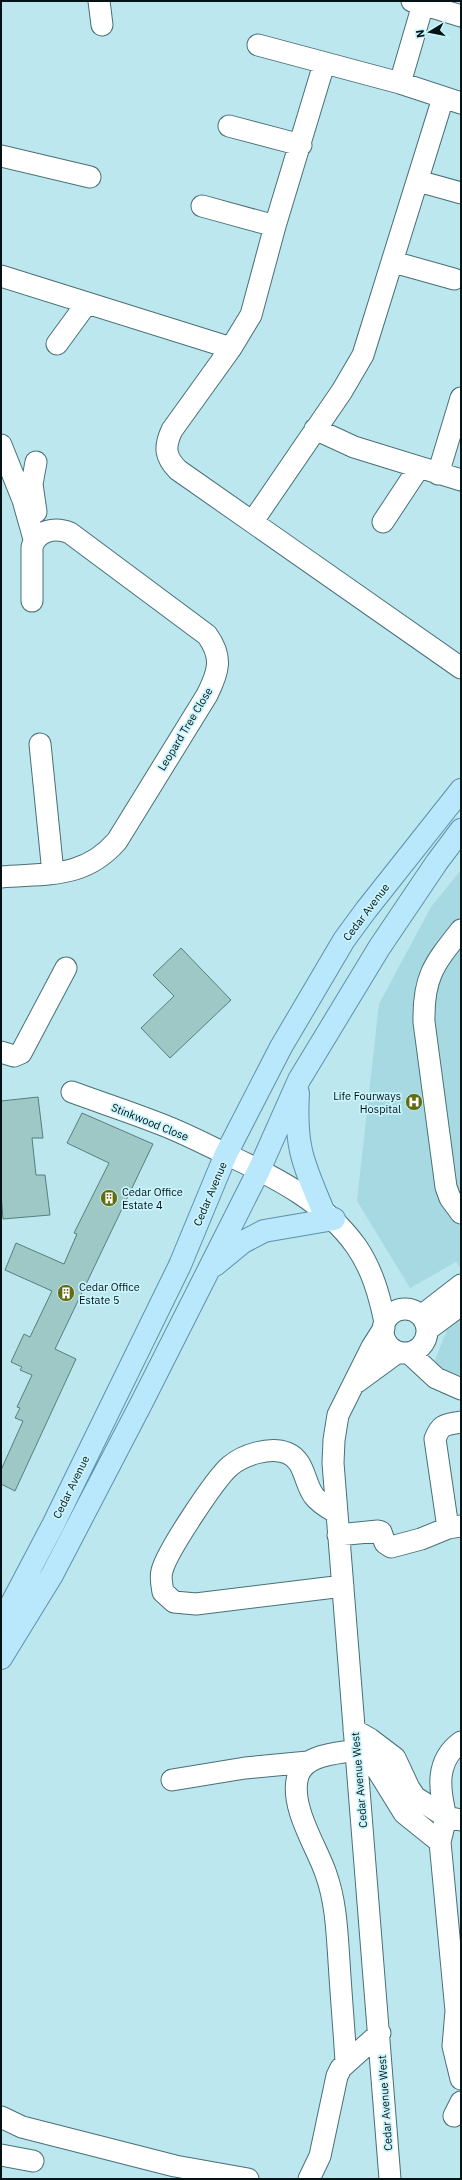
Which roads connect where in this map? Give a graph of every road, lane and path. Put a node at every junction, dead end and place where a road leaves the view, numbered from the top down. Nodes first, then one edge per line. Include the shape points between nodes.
1 (99, 1) edge
2 (420, 2) edge
3 (461, 16) edge
4 (102, 25) dead end
5 (258, 44) dead end
6 (324, 64) junction
7 (400, 83) junction
8 (452, 101) edge
9 (229, 126) dead end
10 (300, 145) junction
11 (1, 156) edge
12 (90, 177) dead end
13 (418, 181) junction
14 (461, 193) edge
15 (202, 206) dead end
16 (275, 226) junction
17 (393, 262) junction
18 (1, 276) edge
19 (454, 279) dead end
20 (87, 303) junction
21 (57, 344) dead end
22 (231, 348) junction
23 (461, 398) edge
24 (315, 429) junction
25 (1, 445) edge
26 (36, 462) dead end
27 (418, 469) junction
28 (438, 474) junction
29 (461, 480) edge
30 (253, 521) junction
31 (383, 522) dead end
32 (37, 537) junction
33 (32, 601) dead end
34 (461, 668) edge
35 (40, 744) dead end
36 (461, 790) edge
37 (461, 830) edge
38 (53, 873) junction
39 (1, 876) edge
40 (461, 930) edge
41 (66, 968) dead end
42 (1, 1052) edge
43 (299, 1080) junction
44 (72, 1092) dead end
45 (226, 1154) junction
46 (259, 1170) junction
47 (461, 1213) edge
48 (328, 1214) junction
49 (208, 1271) junction
50 (461, 1285) edge
51 (461, 1305) edge
52 (390, 1320) junction
53 (415, 1340) junction
54 (353, 1384) junction
55 (461, 1389) edge
56 (461, 1422) edge
57 (336, 1512) junction
58 (454, 1527) edge
59 (338, 1535) junction
60 (343, 1586) junction
61 (1, 1624) edge
62 (1, 1658) edge
63 (355, 1740) junction
64 (461, 1742) edge
65 (308, 1762) junction
66 (172, 1780) dead end
67 (453, 1819) edge
68 (440, 1842) junction
69 (458, 2010) edge
70 (380, 2033) junction
71 (346, 2062) junction
72 (461, 2079) edge
73 (1, 2117) edge
74 (1, 2155) edge
75 (32, 2164) edge
76 (248, 2179) edge
77 (309, 2179) edge
78 (390, 2179) edge

1 - 4 street
2 - 3 street
2 - 7 street
5 - 6 street
6 - 7 street
6 - 10 street
7 - 8 street
8 - 13 street
9 - 10 street
10 - 16 street
11 - 12 street
13 - 14 street
13 - 17 street
15 - 16 street
16 - 22 street via 251,315
17 - 19 street
17 - 24 street via 360,361
18 - 20 street
20 - 21 street
20 - 22 street
22 - 30 street via 172,430 167,440 166,454 178,470
23 - 28 street
24 - 27 street via 354,448
24 - 30 street
25 - 32 street
26 - 32 street via 32,484
27 - 28 street
27 - 31 street
28 - 29 street
30 - 34 street
32 - 33 street via 32,546
32 - 38 street, Leopard Tree Close via 53,530 70,533 206,635 218,655 215,679 207,695 117,841 97,860 73,871
35 - 38 street
36 - 45 main road, Cedar Avenue via 344,940 281,1046
37 - 43 main road, Cedar Avenue via 379,948
38 - 39 street, Leopard Tree Close
40 - 47 street via 430,973 423,999 446,1187 450,1198
41 - 42 street via 21,1053 14,1056
43 - 46 main road, Cedar Avenue
43 - 48 main road via 296,1119 299,1150 304,1166
44 - 45 street, Stinkwood Close via 164,1126
45 - 46 street
45 - 61 main road, Cedar Avenue via 177,1272 53,1525
46 - 48 street via 278,1179
46 - 49 main road, Cedar Avenue
48 - 49 main road via 264,1231 243,1242
48 - 52 street via 356,1247 376,1282
49 - 62 main road, Cedar Avenue via 52,1575
50 - 53 street
51 - 53 street
52 - 53 street via 386,1342
52 - 53 street via 415,1311
52 - 54 street, Cedar Avenue West
53 - 54 street, Cedar Avenue West
53 - 55 street via 426,1370 441,1381
54 - 57 street, Cedar Avenue West via 338,1414 334,1440
56 - 58 street via 447,1424 439,1429 435,1439
57 - 59 street, Cedar Avenue West
57 - 60 street via 313,1495 300,1464 288,1453 267,1451 244,1458 230,1466 214,1485 175,1545 162,1571 163,1592 174,1602 196,1604
58 - 59 street via 391,1547 385,1543 381,1532 378,1531
59 - 60 street, Cedar Avenue West
60 - 63 street, Cedar Avenue West
63 - 65 street
63 - 67 street via 370,1738 395,1758 416,1797
63 - 68 street via 375,1766 404,1813
63 - 70 street, Cedar Avenue West
64 - 67 street via 450,1752 441,1773 440,1792
65 - 66 street via 245,1768
65 - 71 street via 298,1776 296,1787 303,1820 326,1874 335,1913
67 - 68 street
68 - 69 street
69 - 72 street via 454,2046
70 - 71 street
70 - 78 street, Cedar Avenue West
71 - 77 street via 337,2076 320,2156
73 - 76 street via 22,2127 160,2162
74 - 75 street

